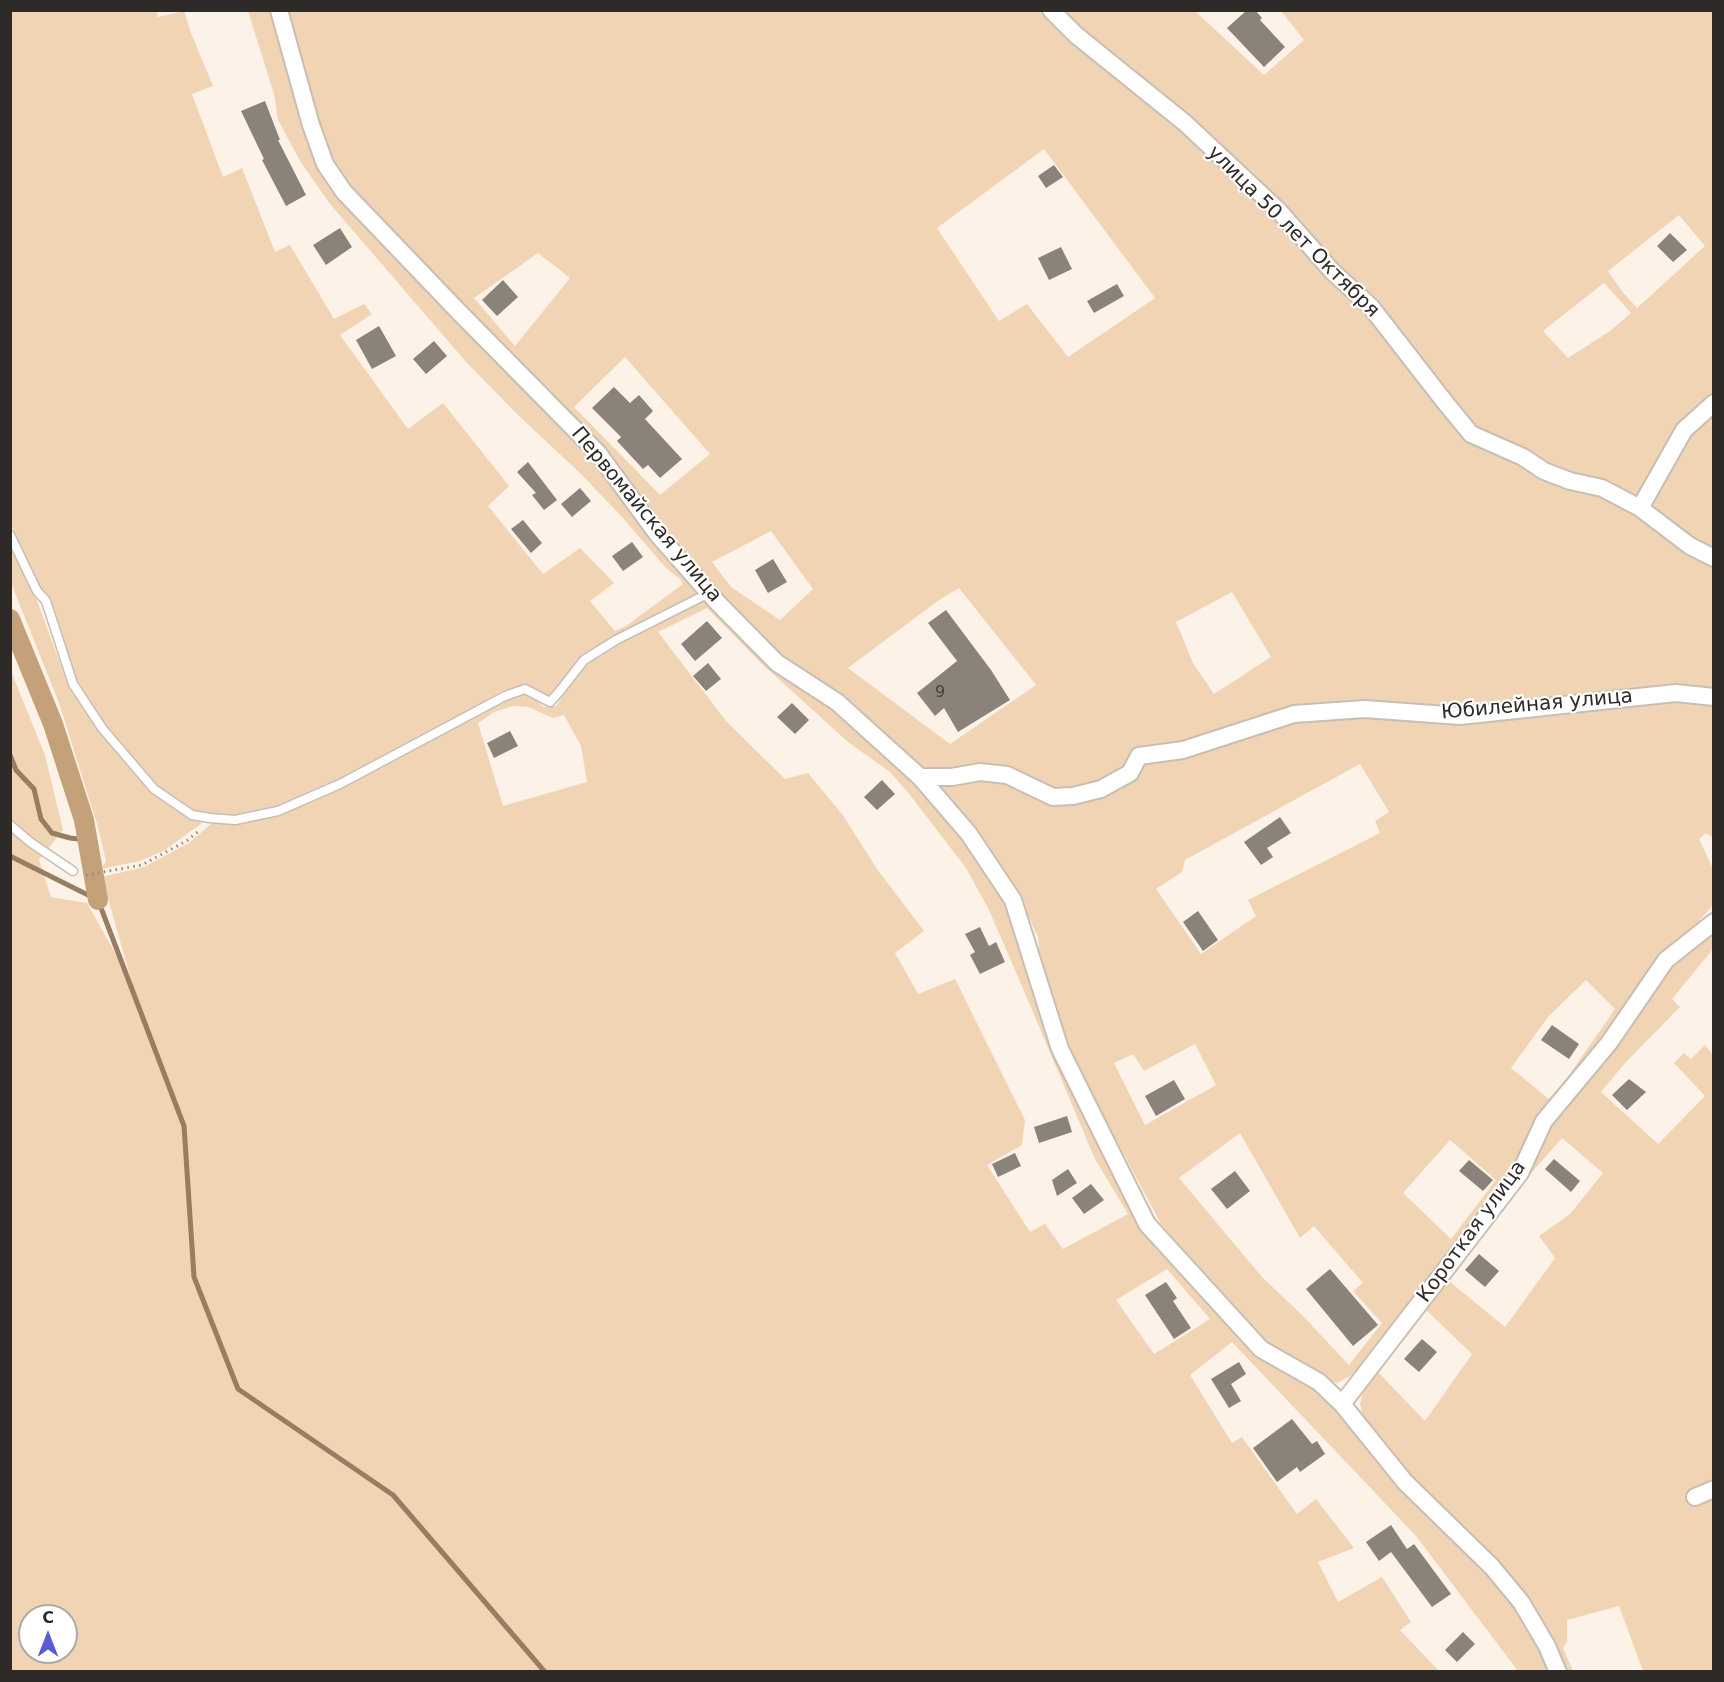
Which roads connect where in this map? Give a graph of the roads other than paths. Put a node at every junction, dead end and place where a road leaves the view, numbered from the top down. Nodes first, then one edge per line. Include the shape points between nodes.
1 (279, 10) edge
2 (1051, 10) edge
3 (1713, 403) edge
4 (1640, 508) junction
5 (10, 535) edge
6 (1713, 558) edge
7 (709, 593) junction
8 (1713, 697) edge
9 (920, 777) junction
10 (10, 825) edge
11 (73, 872) road end
12 (1713, 922) edge
13 (1342, 1404) junction
14 (1713, 1489) edge
15 (1695, 1497) dead end
16 (1558, 1671) edge

1 - 7 street, Первомайская улица via 325,165 344,192 598,453 658,536
2 - 4 street, улица 50 лет Октября via 1185,123 1278,210 1332,271 1371,307 1471,434 1544,471 1570,482 1602,488
3 - 4 street via 1684,430
4 - 6 street, улица 50 лет Октября via 1690,546
5 - 7 lane via 37,591 46,601 73,684 102,728 154,789 192,815 210,818 235,820 278,811 340,784 525,689 550,702 584,660
7 - 9 street, Первомайская улица via 777,663 837,702
8 - 9 street, Юбилейная улица via 1676,693 1460,716 1365,709 1294,714 1183,750 1139,756 1130,773 1101,789 1073,796 1053,797 1007,775 980,772
9 - 13 street, Первомайская улица via 969,834 1013,900 1060,1049 1146,1224 1261,1349 1319,1382
10 - 11 lane
12 - 13 street, Короткая улица via 1666,960 1609,1042 1544,1121 1520,1173
13 - 16 street, Первомайская улица via 1405,1482 1492,1567 1521,1602
14 - 15 street

